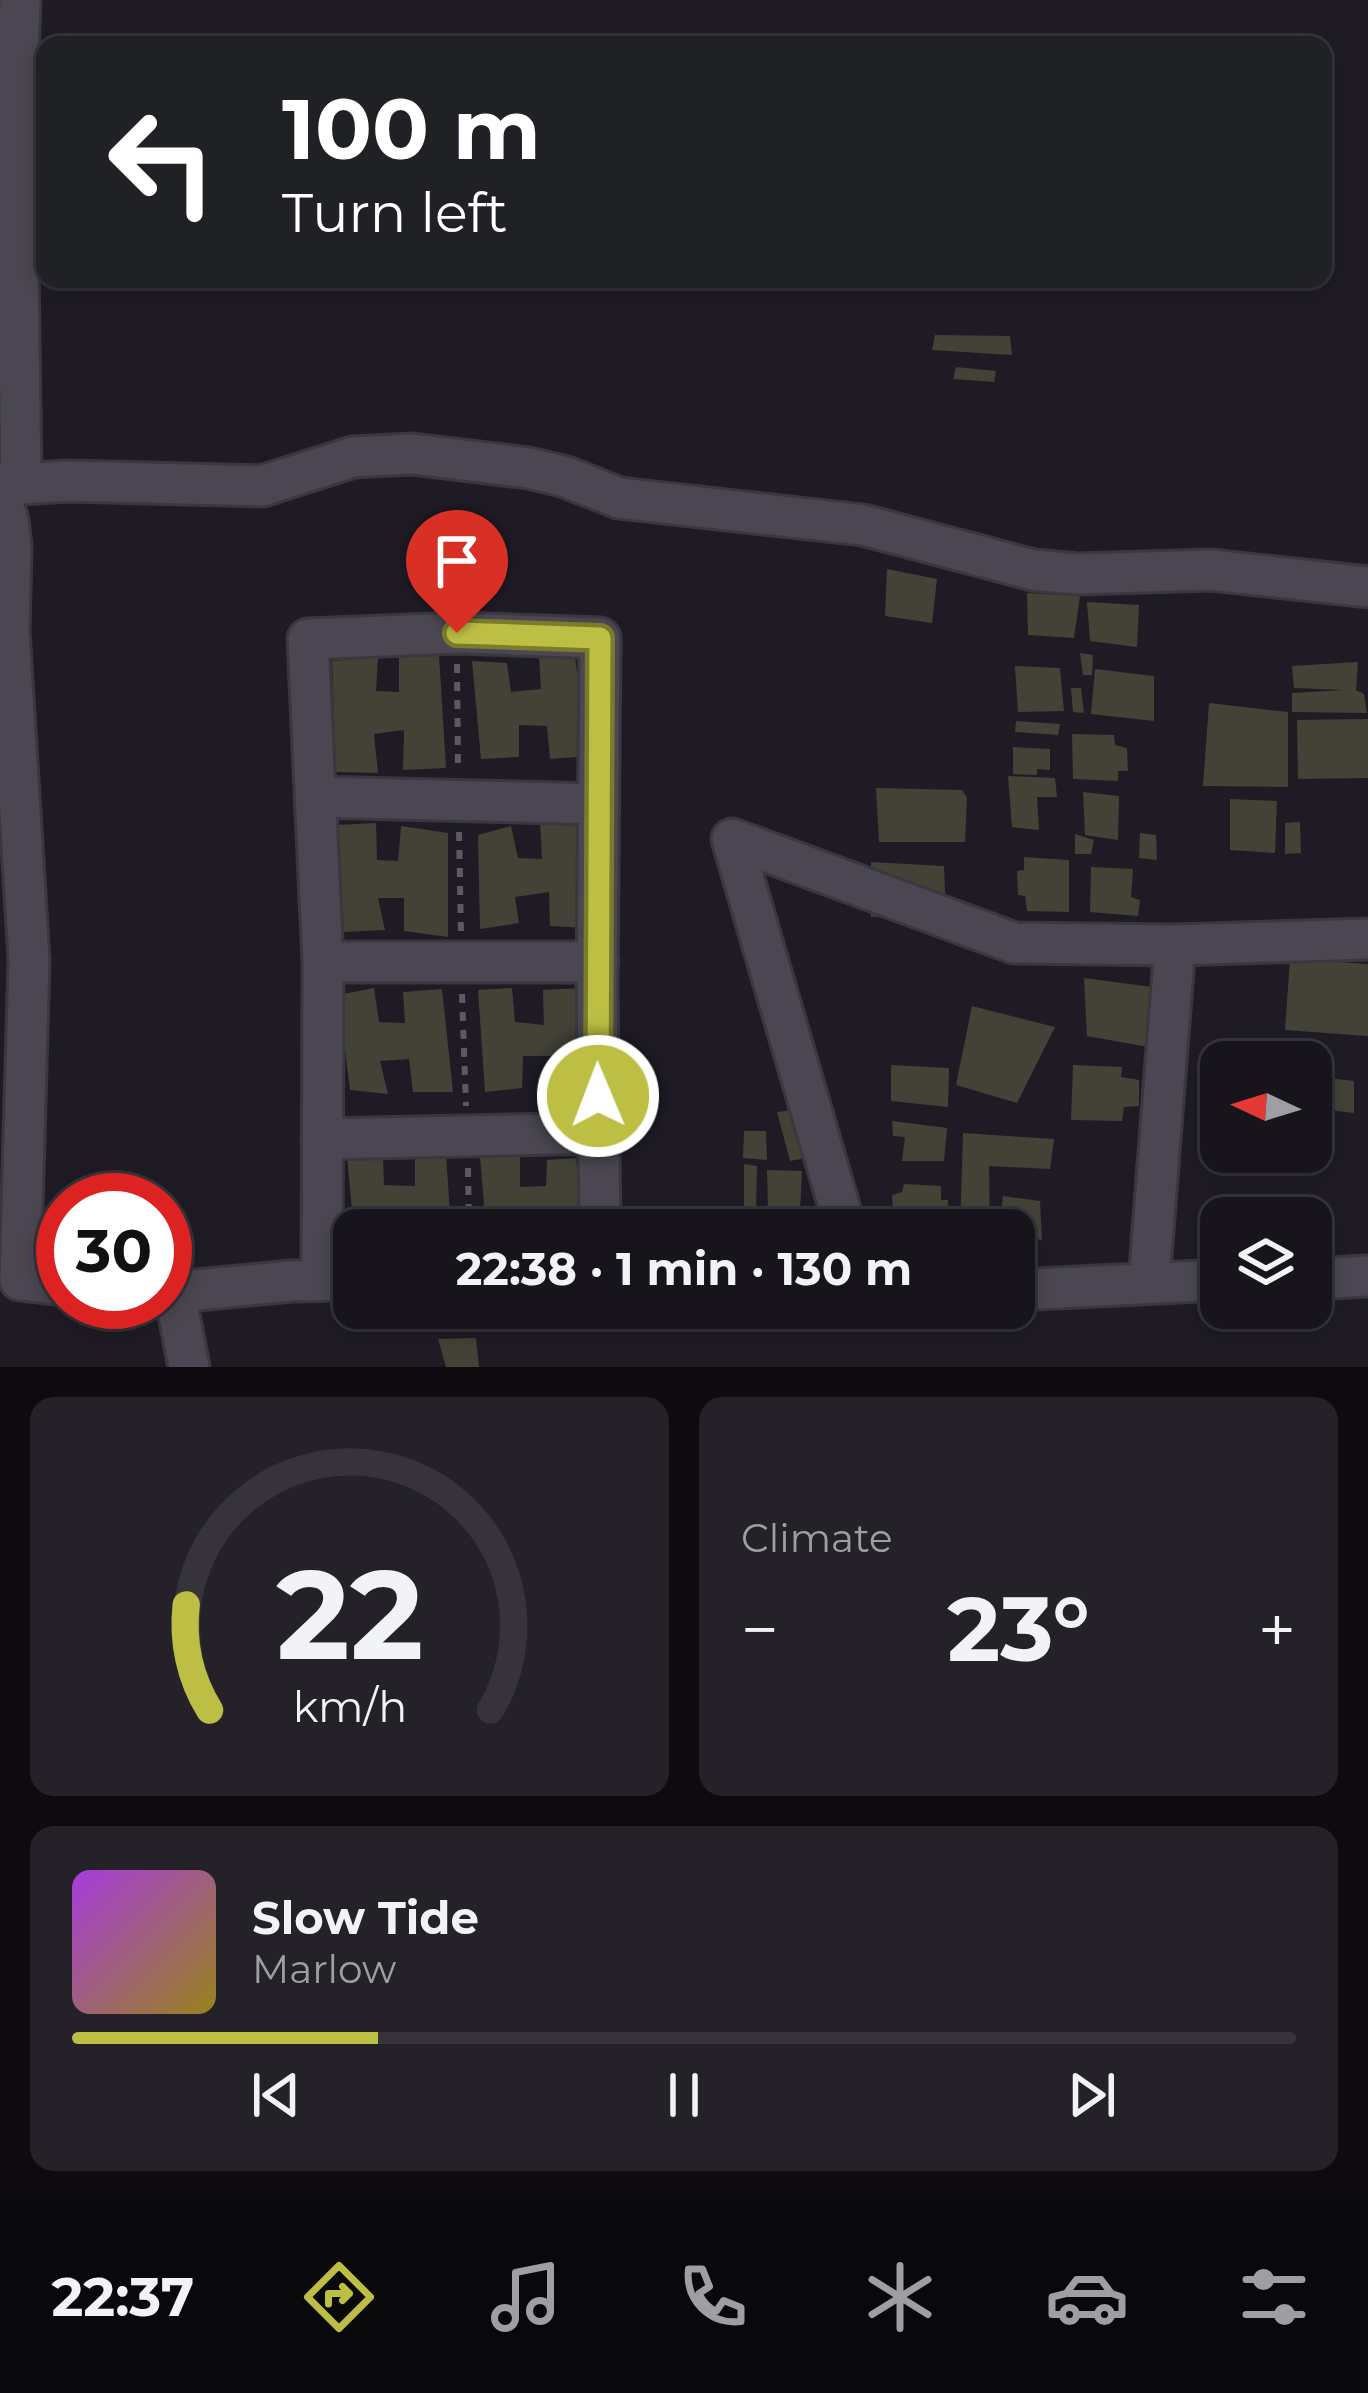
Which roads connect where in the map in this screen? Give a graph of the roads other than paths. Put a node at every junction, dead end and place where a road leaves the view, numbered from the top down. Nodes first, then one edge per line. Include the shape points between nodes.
1 (20, 0) edge
2 (7, 489) edge
3 (1368, 587) edge
4 (315, 797) junction
5 (599, 804) junction
6 (1368, 939) edge
7 (1175, 945) junction
8 (323, 962) junction
9 (598, 962) junction
10 (599, 1133) junction
11 (322, 1139) junction
12 (600, 1209) edge
13 (840, 1209) edge
14 (333, 1236) edge
15 (1368, 1276) edge
16 (1332, 1279) edge
17 (333, 1280) edge
18 (10, 1281) edge
19 (1200, 1281) edge
20 (1149, 1282) junction
21 (1035, 1289) edge
22 (192, 1292) edge
23 (179, 1329) edge
24 (189, 1367) edge

1 - 2 street
2 - 3 street via 68,481 262,486 353,457 412,454 529,468 619,498 863,525 1033,570 1211,570
2 - 18 street via 29,960
4 - 5 street
4 - 5 street via 308,639 457,633 600,638
4 - 8 street
5 - 9 street
6 - 7 street
7 - 13 street via 1014,943 732,839
7 - 20 street
8 - 9 street
8 - 11 street
9 - 10 street
10 - 11 street
10 - 12 street
11 - 14 street
15 - 16 street
17 - 22 street
19 - 20 street
20 - 21 street
23 - 24 street

